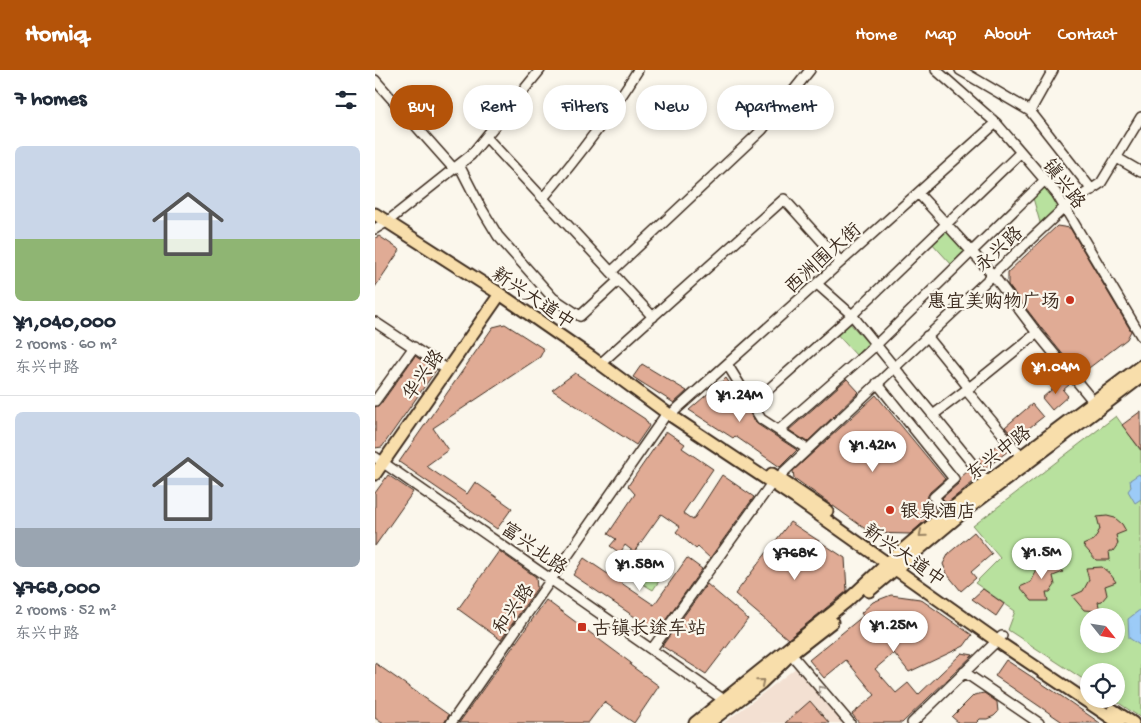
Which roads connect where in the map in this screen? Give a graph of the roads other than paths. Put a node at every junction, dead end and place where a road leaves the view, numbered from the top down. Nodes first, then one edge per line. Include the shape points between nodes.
1 (540, 70) edge
2 (638, 70) edge
3 (810, 70) edge
4 (960, 70) edge
5 (1053, 70) edge
6 (940, 71) edge
7 (375, 80) edge
8 (1030, 111) junction
9 (1141, 116) edge
10 (996, 123) junction
11 (486, 137) junction
12 (1021, 152) junction
13 (1117, 158) junction
14 (456, 167) junction
15 (1141, 172) edge
16 (1045, 180) junction
17 (1092, 190) junction
18 (918, 193) junction
19 (543, 198) junction
20 (1065, 207) junction
21 (375, 214) edge
22 (388, 221) junction
23 (947, 224) junction
24 (375, 229) edge
25 (973, 251) junction
26 (841, 262) junction
27 (611, 272) junction
28 (993, 275) junction
29 (619, 280) junction
30 (817, 284) junction
31 (500, 294) junction
32 (852, 315) junction
33 (653, 317) junction
34 (375, 322) edge
35 (1037, 332) junction
36 (927, 336) junction
37 (1141, 336) edge
38 (876, 344) junction
39 (413, 347) junction
40 (600, 364) junction
41 (727, 364) junction
42 (1141, 366) edge
43 (895, 367) junction
44 (447, 369) junction
45 (1141, 377) edge
46 (877, 383) junction
47 (968, 389) junction
48 (375, 401) edge
49 (1093, 401) junction
50 (751, 405) junction
51 (668, 414) junction
52 (933, 415) junction
53 (779, 430) junction
54 (807, 448) junction
55 (1021, 456) junction
56 (379, 460) edge
57 (375, 474) edge
58 (774, 480) junction
59 (988, 483) junction
60 (946, 513) junction
61 (895, 563) junction
62 (552, 579) junction
63 (1000, 639) junction
64 (652, 650) junction
65 (791, 654) junction
66 (964, 672) junction
67 (1080, 688) edge
68 (724, 700) junction
69 (1108, 708) edge
70 (451, 723) edge
71 (695, 723) edge
72 (709, 723) edge
73 (850, 723) edge
74 (912, 723) edge
75 (1039, 723) edge
76 (1128, 723) edge

1 - 11 street
2 - 19 street via 574,162
3 - 27 street via 762,130
4 - 8 street
5 - 8 street
6 - 10 street, 镇兴路
7 - 14 street
8 - 17 street
9 - 13 street, 永兴路
10 - 12 street, 镇兴路
10 - 18 street, 西洲围大街
11 - 14 street
11 - 19 street
12 - 16 street, 镇兴路
12 - 23 street
13 - 15 street
13 - 17 street, 永兴路 via 1101,183
14 - 22 street
14 - 29 street via 498,236 553,298 580,316
16 - 20 street, 镇兴路
16 - 25 street
17 - 20 street, 永兴路
18 - 23 street
18 - 26 street, 西洲围大街
19 - 27 street
20 - 28 street, 永兴路
20 - 37 street, 镇兴路
21 - 22 main road, 新兴大道中
22 - 24 street
22 - 31 main road, 新兴大道中
23 - 25 street
23 - 32 street
25 - 28 street
25 - 38 street
26 - 30 street, 西洲围大街
26 - 33 street via 784,199
27 - 29 street
28 - 35 street
28 - 36 street, 永兴路
29 - 33 street
30 - 32 street
30 - 41 street, 西洲围大街
31 - 40 main road, 新兴大道中
31 - 44 main road, 华兴路
32 - 38 street
32 - 50 street
33 - 40 street
34 - 39 street
35 - 47 street
35 - 49 street
36 - 43 street, 永兴路
36 - 47 street
38 - 43 street
38 - 53 street
39 - 44 street
39 - 48 street
40 - 51 main road, 新兴大道中
41 - 50 street
41 - 51 street, 西洲围大街
42 - 49 main road, 东兴中路
43 - 46 street, 永兴路
43 - 52 street
44 - 56 main road, 华兴路
45 - 61 main road, 东兴中路
46 - 54 street, 永兴路
46 - 60 street via 954,479 934,497
47 - 52 street
47 - 55 street
49 - 55 main road, 东兴中路
50 - 53 street via 761,419
51 - 58 main road, 新兴大道中 via 692,422
51 - 62 street, 和兴路
52 - 59 street
53 - 54 street
54 - 58 street, 永兴路
55 - 59 main road, 东兴中路
56 - 57 main road, 华兴路
56 - 62 street, 富兴北路
58 - 61 main road, 新兴大道中
58 - 64 street, 永兴路
59 - 60 main road, 东兴中路
60 -> 61 main road, 东兴中路
61 - 63 main road, 新兴大道中
61 - 65 main road, 东兴中路 via 851,608
61 - 68 main road, 东兴中路
62 - 64 street, 富兴北路
62 - 70 street, 和兴路
63 - 66 street
63 - 67 main road, 新兴大道中
63 - 76 main road, 新兴大道中
64 - 68 street, 富兴北路
72 -> 65 main road, 东兴中路 via 761,683
73 -> 65 street
66 - 74 street
66 - 75 street
68 - 71 main road, 东兴中路
69 - 76 main road, 新兴大道中

